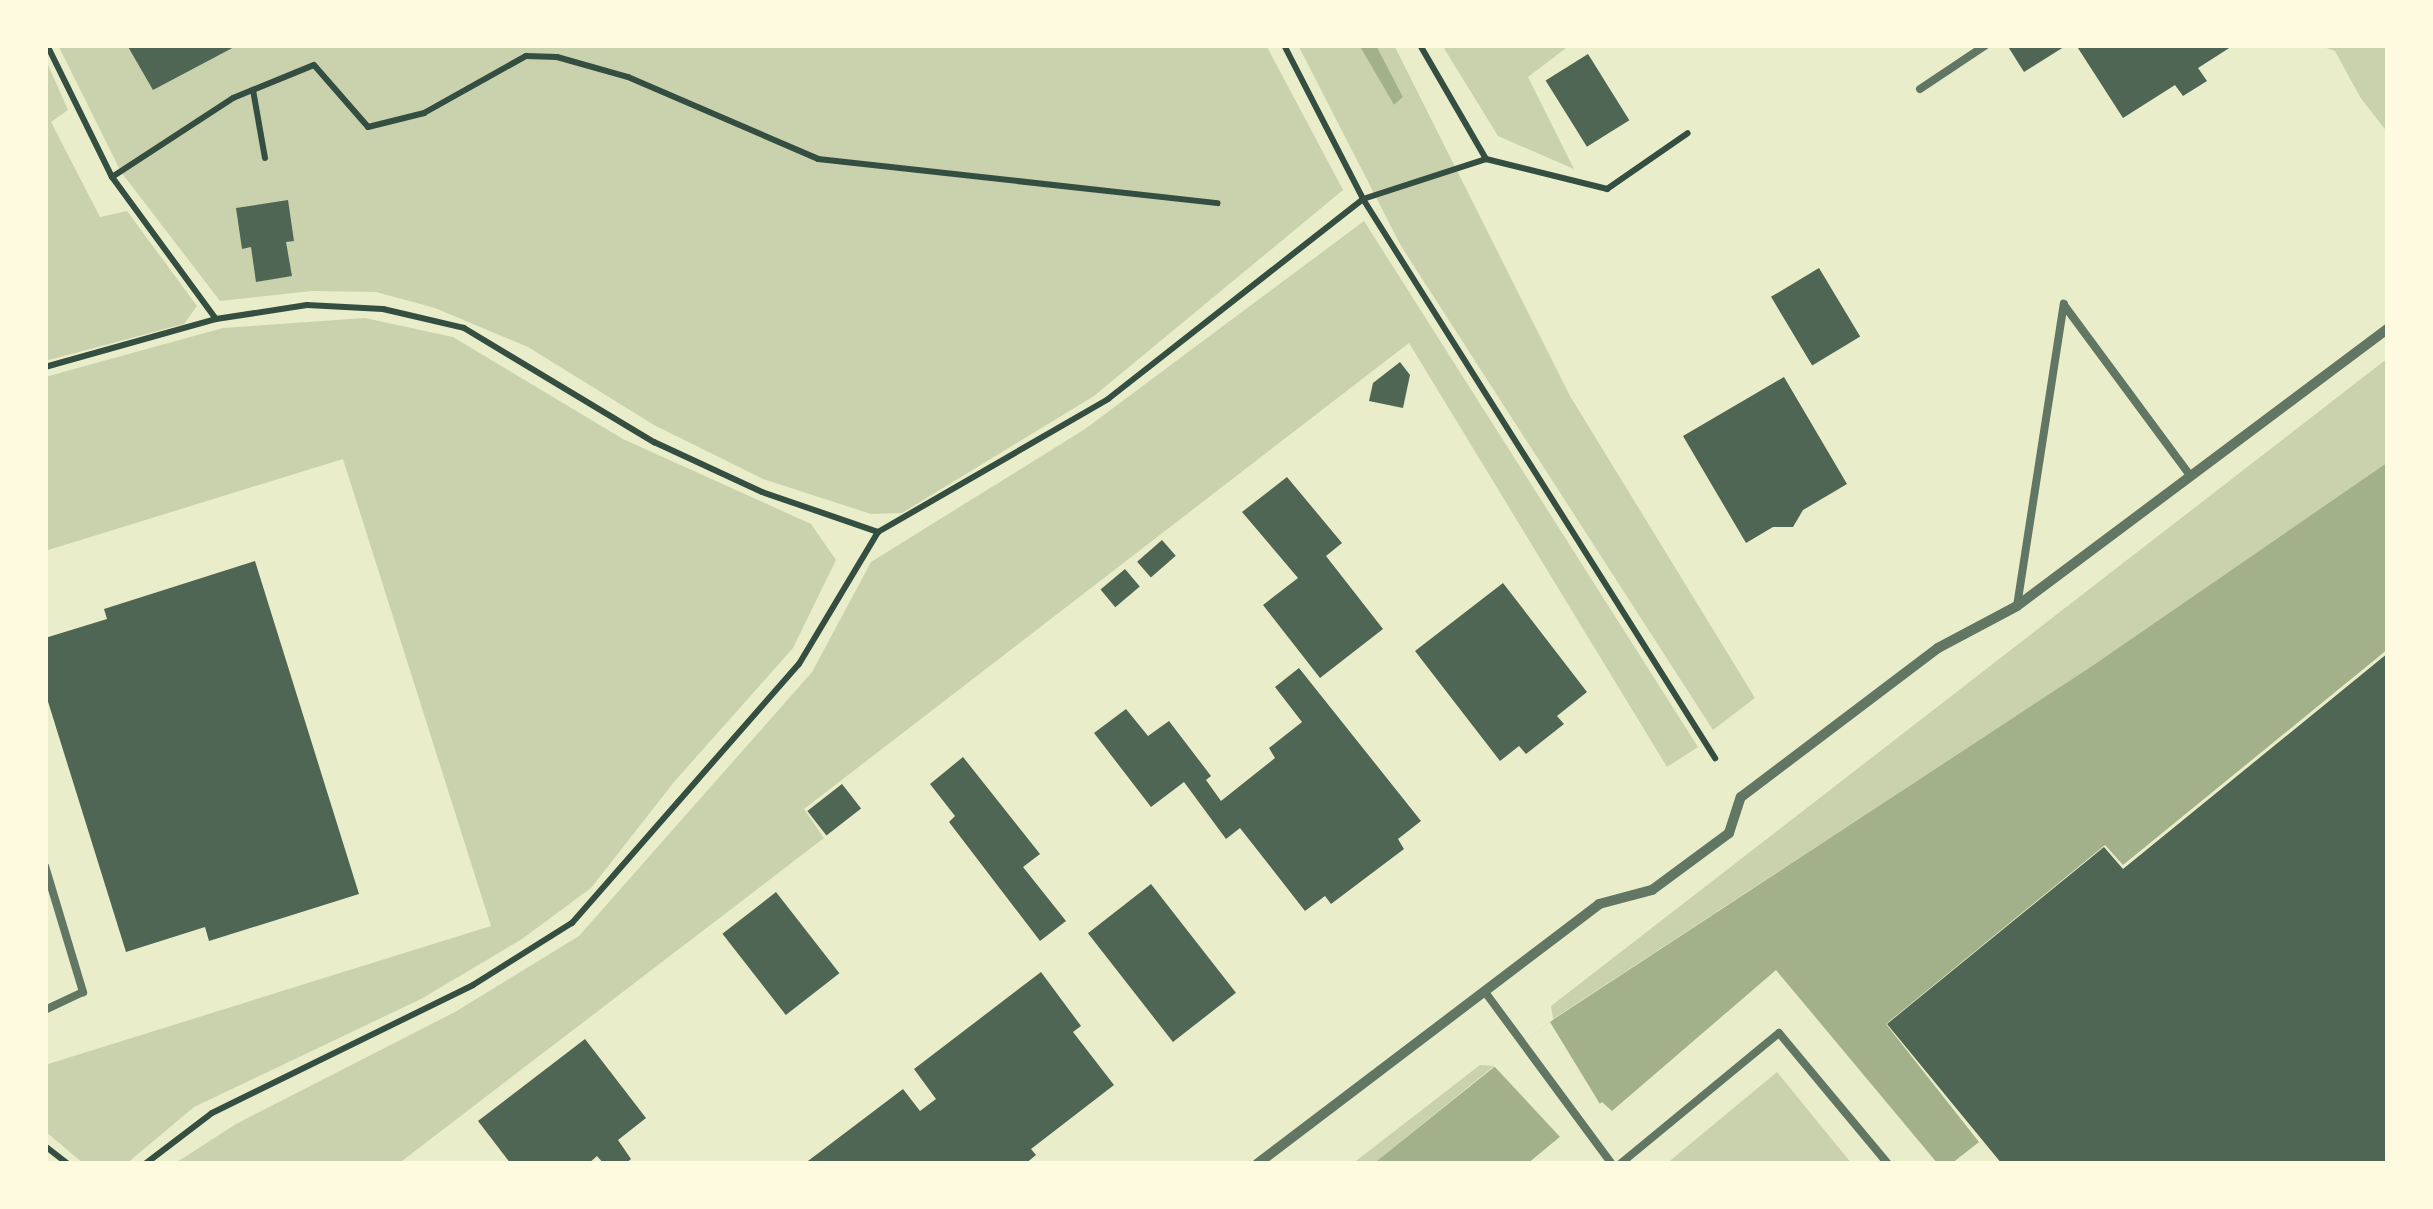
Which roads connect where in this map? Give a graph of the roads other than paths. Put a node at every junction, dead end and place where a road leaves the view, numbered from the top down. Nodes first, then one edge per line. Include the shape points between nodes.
1 (1986, 45) edge
2 (1920, 90) dead end
3 (2388, 328) edge
4 (2189, 474) junction
5 (2017, 606) junction
6 (45, 866) edge
7 (1485, 992) junction
8 (45, 1010) edge
9 (1257, 1164) edge
10 (1612, 1164) edge
11 (1620, 1164) edge
12 (1888, 1164) edge

1 - 2 lane
3 - 4 street
4 - 5 street
4 - 5 lane via 2064,304
5 - 7 street via 1938,648 1740,798 1729,833 1652,890 1599,904
6 - 8 lane via 83,992
7 - 9 street
7 - 10 lane
11 - 12 lane via 1779,1033

